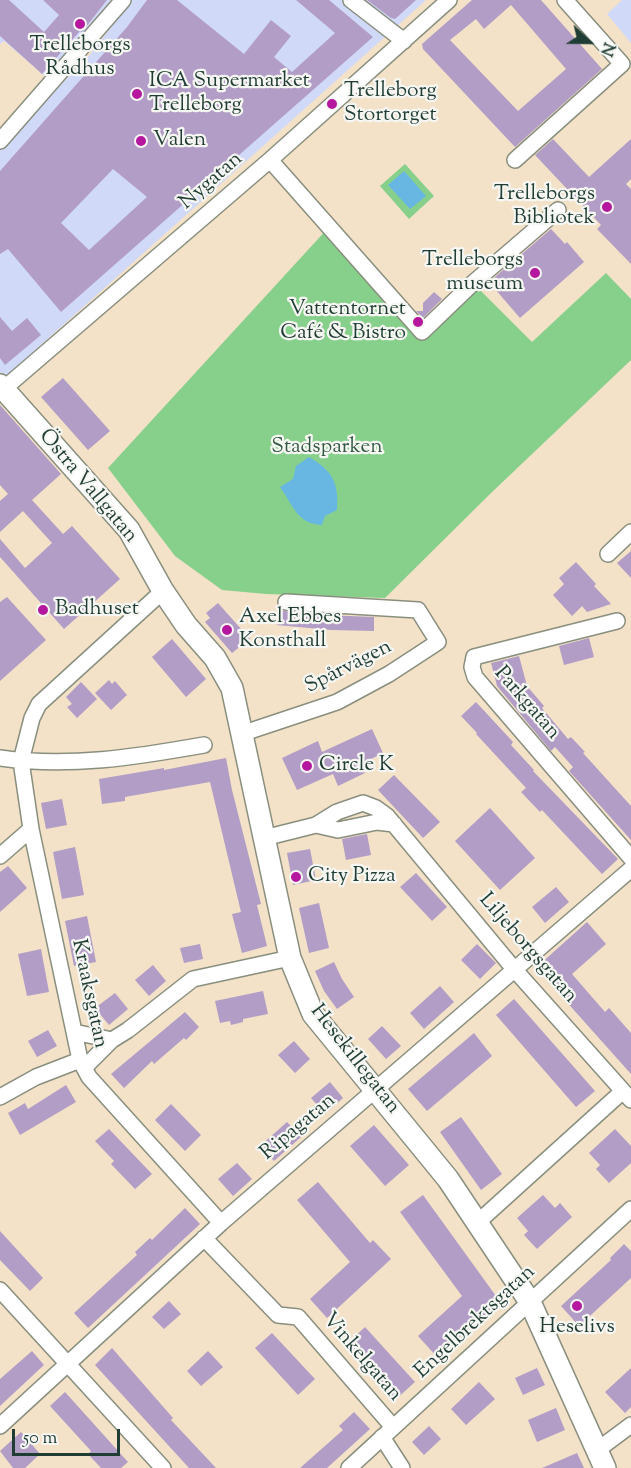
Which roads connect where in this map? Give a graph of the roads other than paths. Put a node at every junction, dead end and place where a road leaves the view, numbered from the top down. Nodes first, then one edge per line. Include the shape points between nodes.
1 (123, 0) edge
2 (351, 0) edge
3 (449, 0) edge
4 (565, 0) edge
5 (404, 41) junction
6 (0, 141) edge
7 (270, 160) junction
8 (515, 160) dead end
9 (558, 210) dead end
10 (1, 389) edge
11 (631, 532) edge
12 (608, 554) dead end
13 (163, 591) junction
14 (286, 602) dead end
15 (616, 621) dead end
16 (241, 734) junction
17 (204, 745) dead end
18 (0, 758) edge
19 (21, 761) junction
20 (394, 824) junction
21 (316, 825) junction
22 (31, 829) junction
23 (264, 838) junction
24 (0, 856) edge
25 (631, 858) edge
26 (631, 869) edge
27 (290, 958) junction
28 (514, 969) junction
29 (74, 1032) junction
30 (112, 1040) junction
31 (82, 1064) junction
32 (376, 1090) junction
33 (627, 1096) edge
34 (0, 1097) edge
35 (631, 1209) edge
36 (221, 1223) junction
37 (477, 1223) junction
38 (204, 1238) junction
39 (0, 1290) edge
40 (530, 1302) junction
41 (67, 1363) junction
42 (631, 1425) edge
43 (0, 1426) edge
44 (388, 1432) junction
45 (601, 1460) edge
46 (163, 1468) edge
47 (349, 1468) edge
48 (402, 1468) edge

1 - 6 street
2 - 5 street
3 - 5 street, Nygatan
4 - 8 street via 622,63
5 - 7 street, Nygatan
7 - 9 street via 422,332
7 - 10 street, Nygatan
10 - 13 street, Östra Vallgatan via 129,530
11 - 12 street
13 - 16 street, Hesekillegatan via 215,658 232,688
13 - 19 street via 39,704
14 - 16 street, Spårvägen via 418,610 438,642 337,702
15 - 25 street, Parkgatan via 474,657 472,668 475,677
16 - 23 street, Hesekillegatan
17 - 19 street via 85,762
18 - 19 street
19 - 22 street, Kraaksgatan
20 - 21 street, Liljeborgsgatan via 377,822 338,830
20 - 21 street, Liljeborgsgatan via 376,808 363,803
20 - 28 street, Liljeborgsgatan
21 - 23 street, Liljeborgsgatan
22 - 24 street
22 - 29 street, Kraaksgatan
23 - 27 street, Hesekillegatan
26 - 28 street, Ripagatan
27 - 30 street via 193,979
27 - 32 street, Hesekillegatan via 313,1014
28 - 32 street, Ripagatan
28 - 33 street, Liljeborgsgatan
29 - 30 street
29 - 31 street, Kraaksgatan
30 - 31 street
31 - 34 street via 36,1077
31 - 36 street, Kraaksgatan via 88,1077
32 - 36 street, Ripagatan
32 - 37 street, Hesekillegatan via 448,1179
33 - 37 street
35 - 40 street, Engelbrektsgatan
36 - 38 street, Ripagatan
37 - 40 street, Hesekillegatan
38 - 41 street, Ripagatan
38 - 44 street, Vinkelgatan via 278,1315 298,1317
39 - 41 street
40 - 44 street, Engelbrektsgatan
40 - 45 street, Hesekillegatan
41 - 43 street, Ripagatan
41 - 46 street
42 - 45 street
44 - 47 street, Engelbrektsgatan
44 - 48 street, Vinkelgatan

